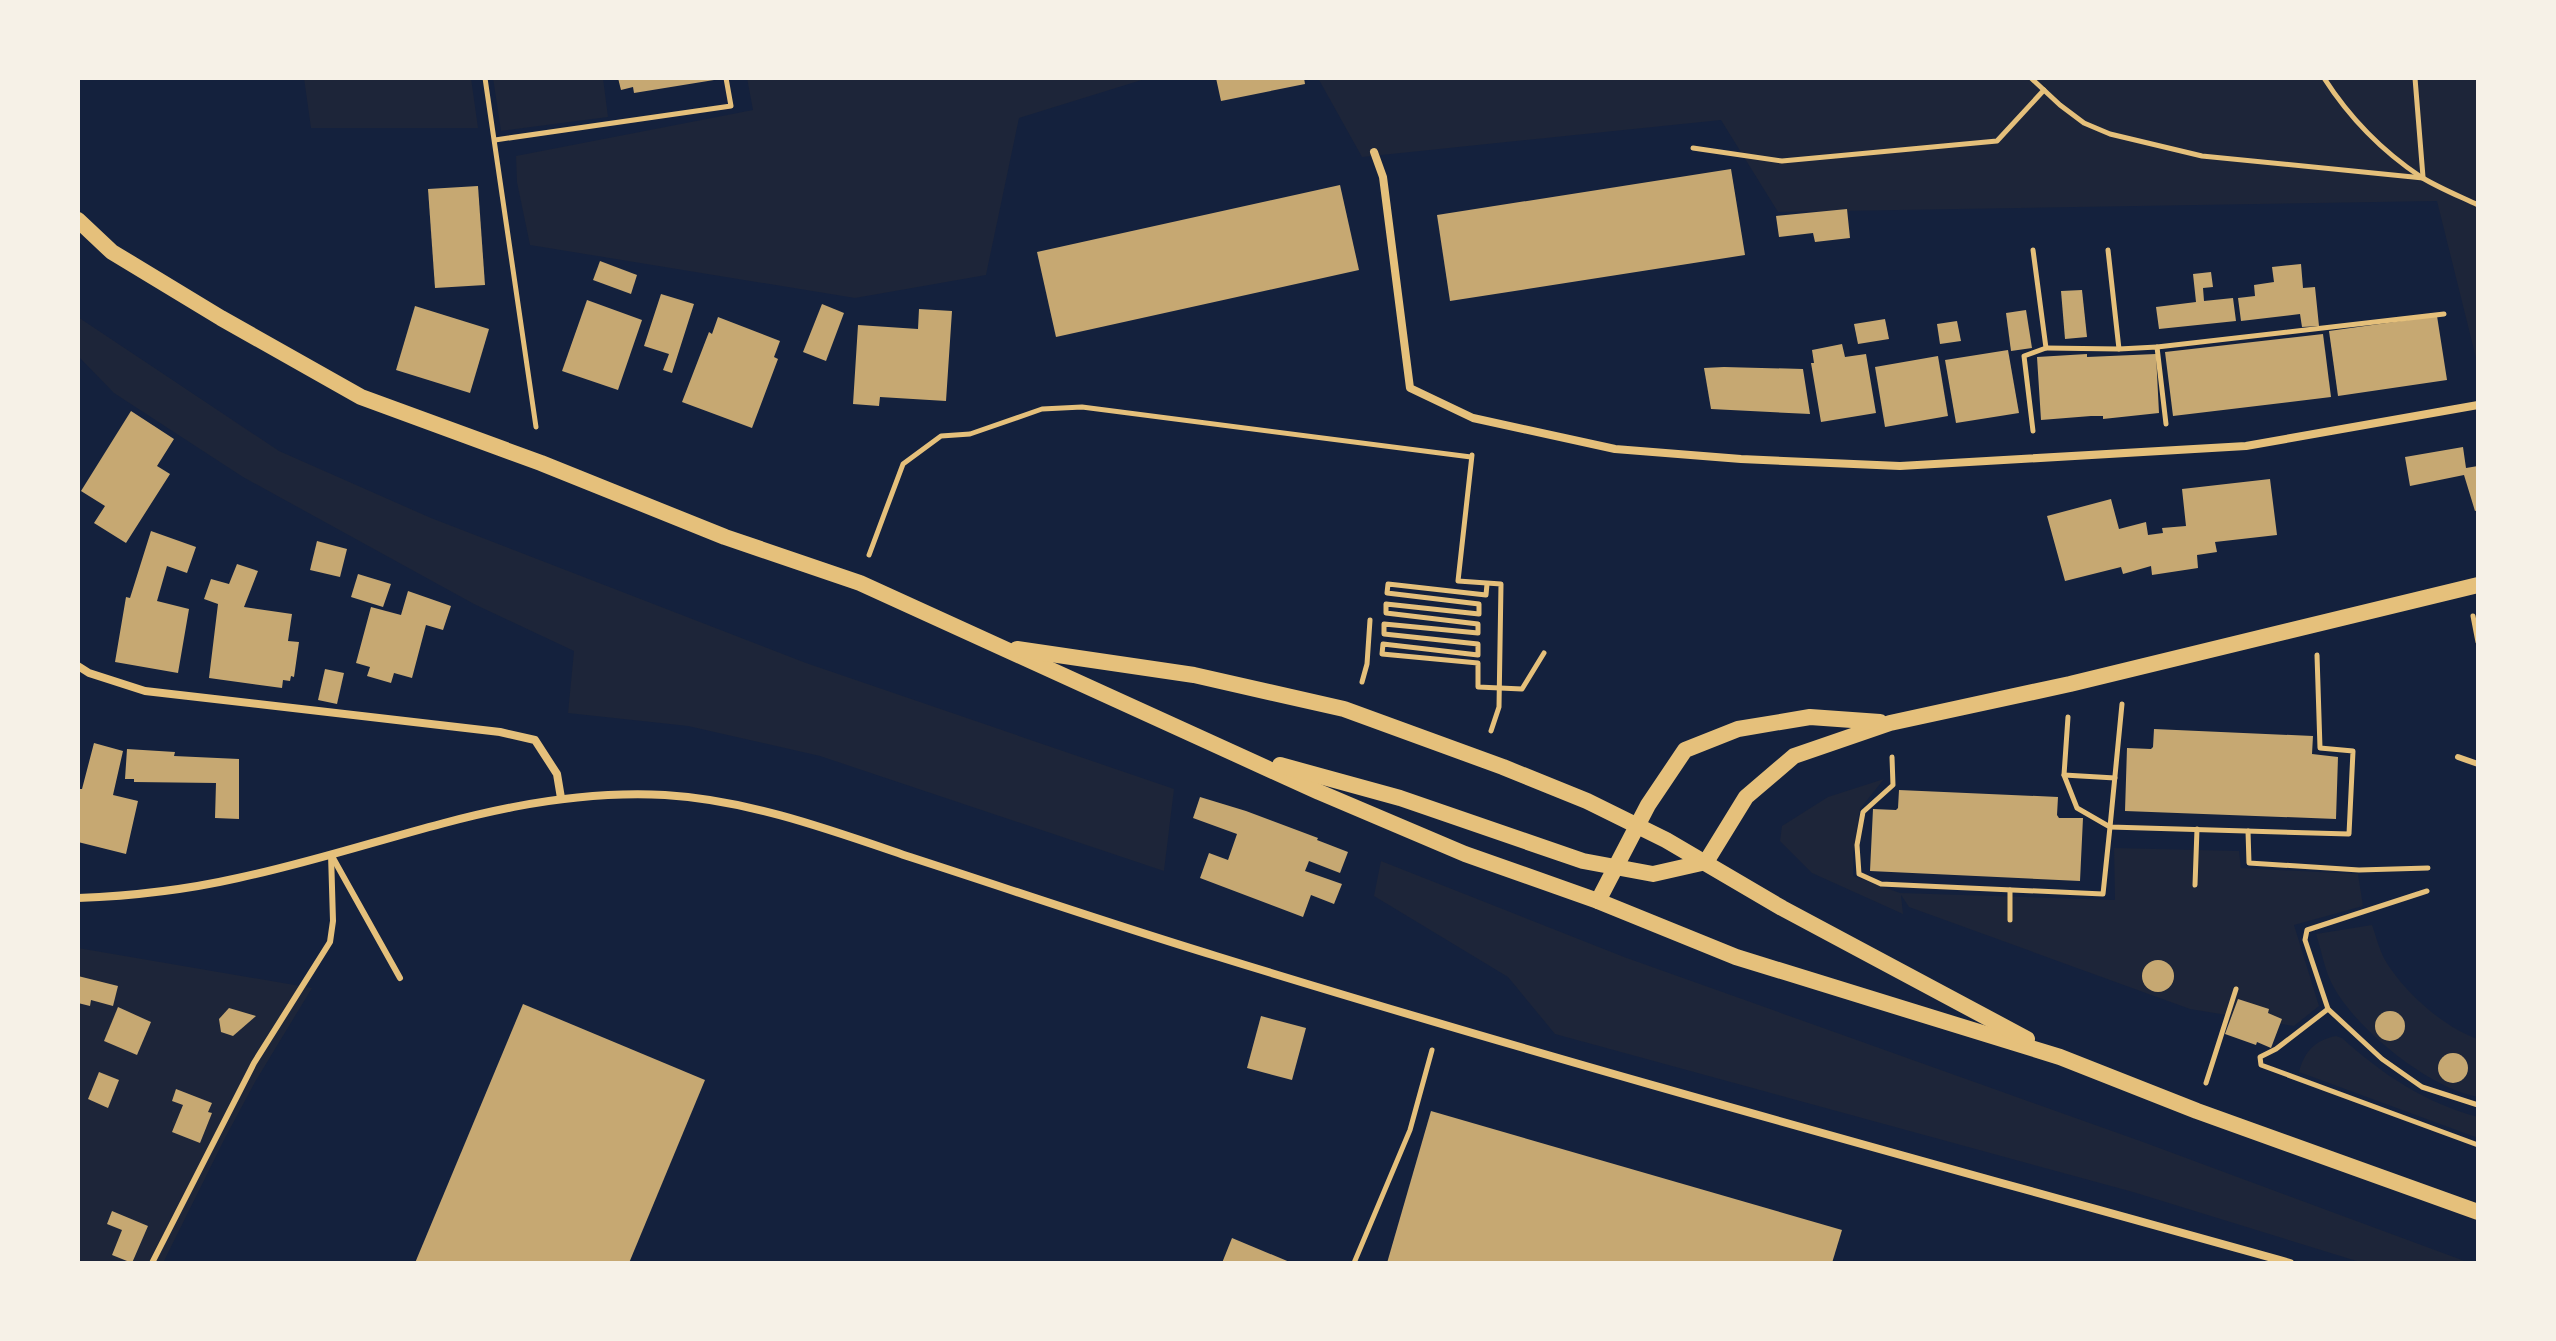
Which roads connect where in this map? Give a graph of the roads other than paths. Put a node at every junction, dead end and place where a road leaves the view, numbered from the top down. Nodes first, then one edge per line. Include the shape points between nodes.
1 (1374, 152) dead end
2 (78, 220) edge
3 (2478, 405) edge
4 (2478, 585) edge
5 (996, 646) junction
6 (78, 666) edge
7 (1890, 723) junction
8 (1228, 751) junction
9 (2458, 757) dead end
10 (2478, 764) edge
11 (561, 798) junction
12 (1637, 826) junction
13 (331, 854) junction
14 (1706, 862) junction
15 (1615, 868) junction
16 (78, 898) edge
17 (1598, 901) junction
18 (400, 978) dead end
19 (2060, 1057) junction
20 (2478, 1212) edge
21 (152, 1263) edge
22 (2290, 1263) edge

1 - 3 street via 1383,177 1410,388 1473,418 1615,449 1900,466 2246,446
2 - 5 main road via 112,252 361,397 725,537 860,583
4 - 7 main road
5 - 8 main road
5 - 12 main road via 1194,675 1354,713 1482,759
6 - 11 street via 145,691 535,740 557,774
7 - 12 main road via 1810,717 1738,729 1685,750
7 - 14 main road via 1794,756 1746,797
8 - 15 main road via 1400,798
8 - 17 main road via 1465,854
9 - 10 lane
11 - 13 street via 469,815
11 - 22 street via 667,795 778,815 1439,1025
12 - 14 main road
12 - 15 main road
13 - 16 street via 147,894
13 - 18 lane
13 - 21 lane via 330,942 254,1063
14 - 15 main road via 1653,874
14 - 19 main road
15 - 17 main road
17 - 19 main road via 1736,957
19 - 20 main road

